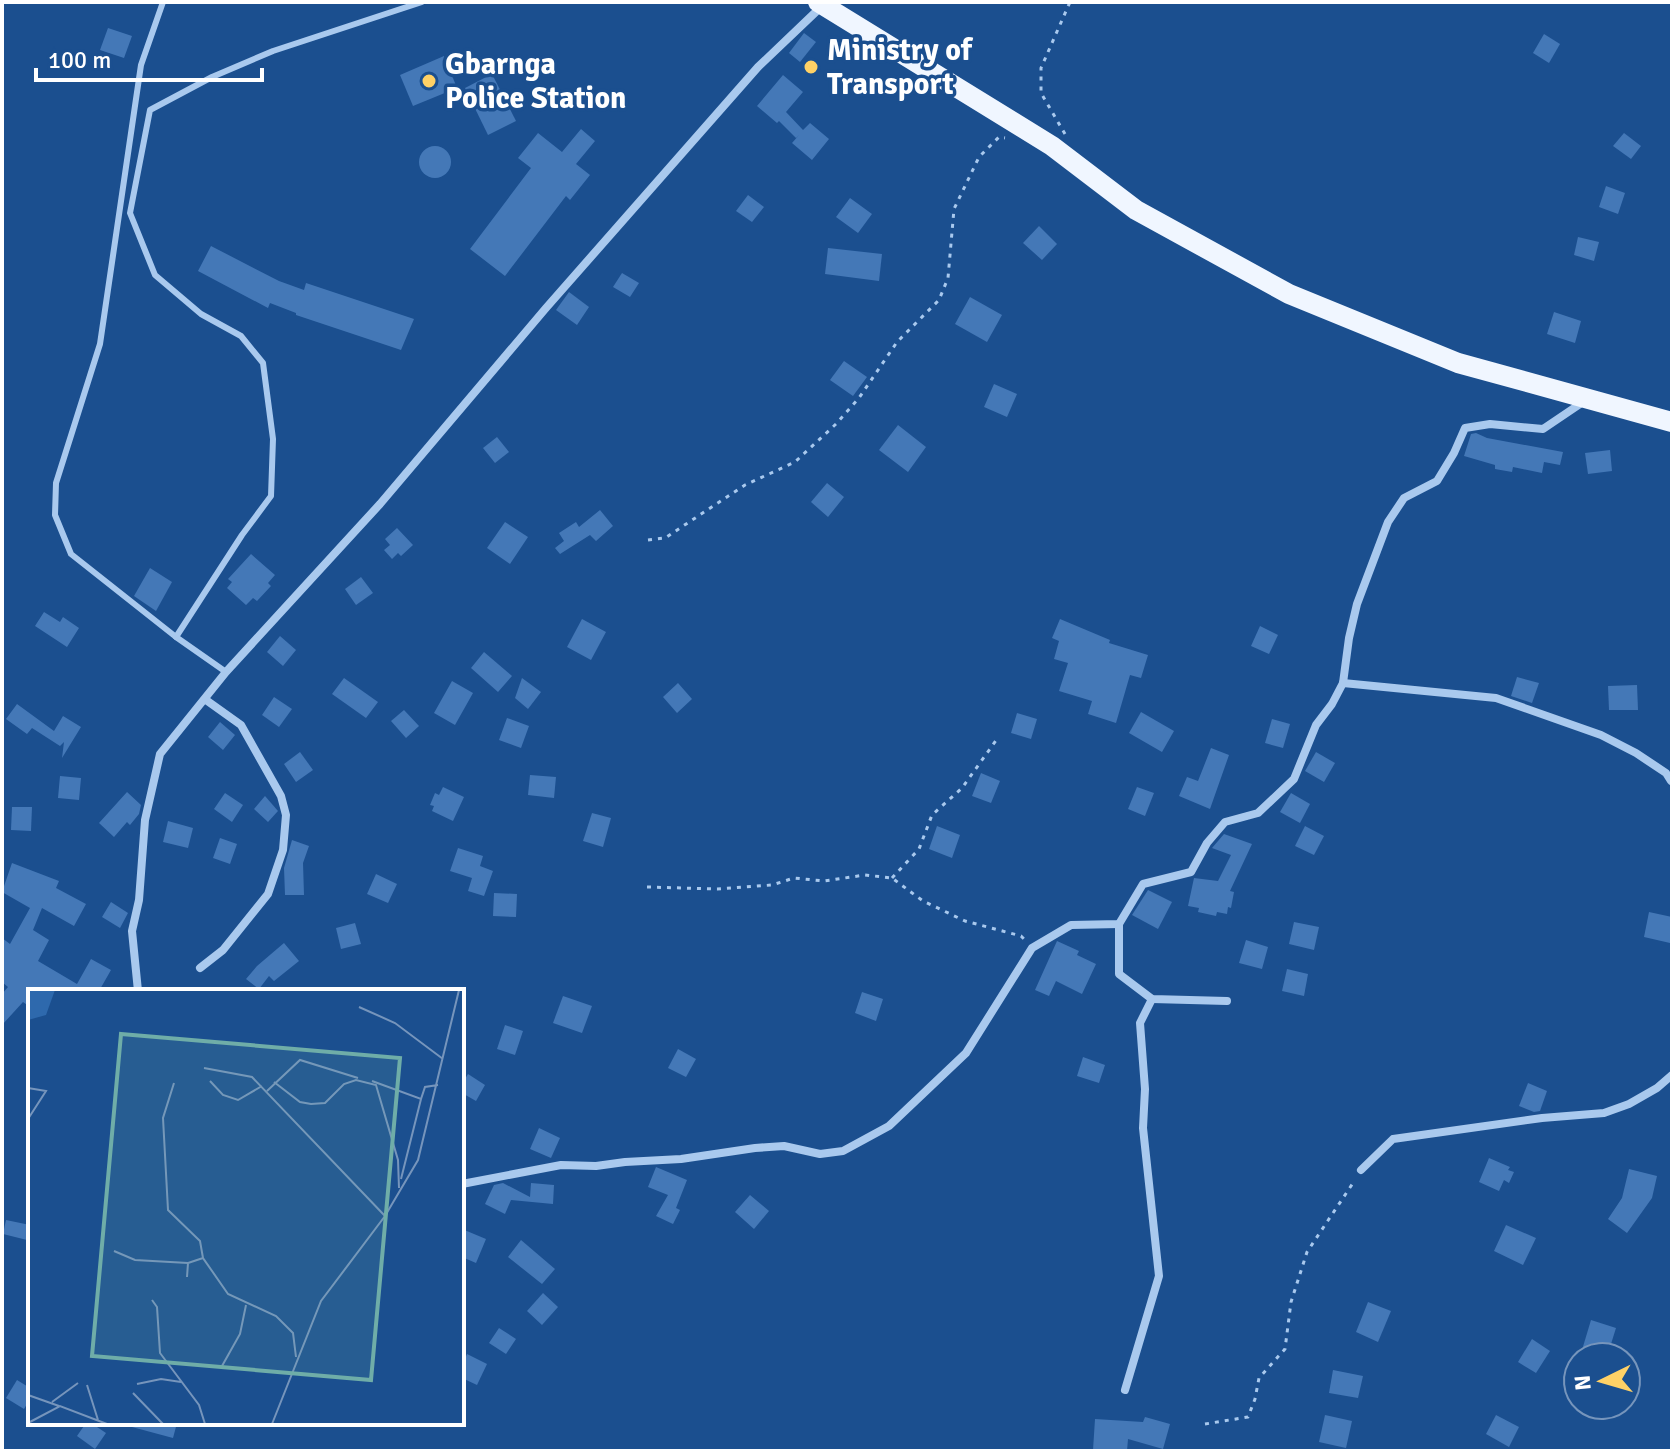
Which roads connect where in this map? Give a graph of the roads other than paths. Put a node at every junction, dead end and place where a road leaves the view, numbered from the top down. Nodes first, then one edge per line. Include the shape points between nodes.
1 (163, 2) edge
2 (422, 2) edge
3 (821, 3) edge
4 (1587, 400) junction
5 (1672, 422) edge
6 (176, 637) junction
7 (226, 672) junction
8 (1343, 683) junction
9 (206, 700) junction
10 (1671, 781) edge
11 (1119, 924) junction
12 (200, 968) dead end
13 (138, 989) edge
14 (1152, 999) junction
15 (1227, 1001) dead end
16 (1672, 1075) edge
17 (1361, 1170) road end
18 (464, 1184) edge
19 (1125, 1390) dead end

1 - 6 lane via 141,65 100,344 56,483 55,515 71,554
2 - 6 lane via 273,51 150,110 130,213 155,275 201,314 241,336 263,363 273,439 271,496
3 - 4 main road via 1052,146 1136,210 1289,294 1458,363
3 - 7 street via 758,67 380,504
4 - 5 main road
4 - 8 street via 1543,429 1490,424 1465,428 1437,481 1404,498 1388,522 1357,604
6 - 7 lane
7 - 9 street
8 - 10 street via 1496,698 1601,735 1636,753
8 - 11 street via 1316,725 1294,779 1258,813 1225,822 1191,872 1143,884
9 - 12 street via 241,725 281,796 286,815 283,850 268,894 223,950
9 - 13 street via 160,754 153,782 132,931
11 - 14 street via 1119,974
11 - 18 street via 1071,925 1032,948 966,1053 889,1126 843,1151 755,1148 681,1159 561,1165
14 - 15 street
14 - 19 street via 1140,1023 1143,1128 1159,1276
16 - 17 street via 1629,1104 1604,1113 1393,1139

